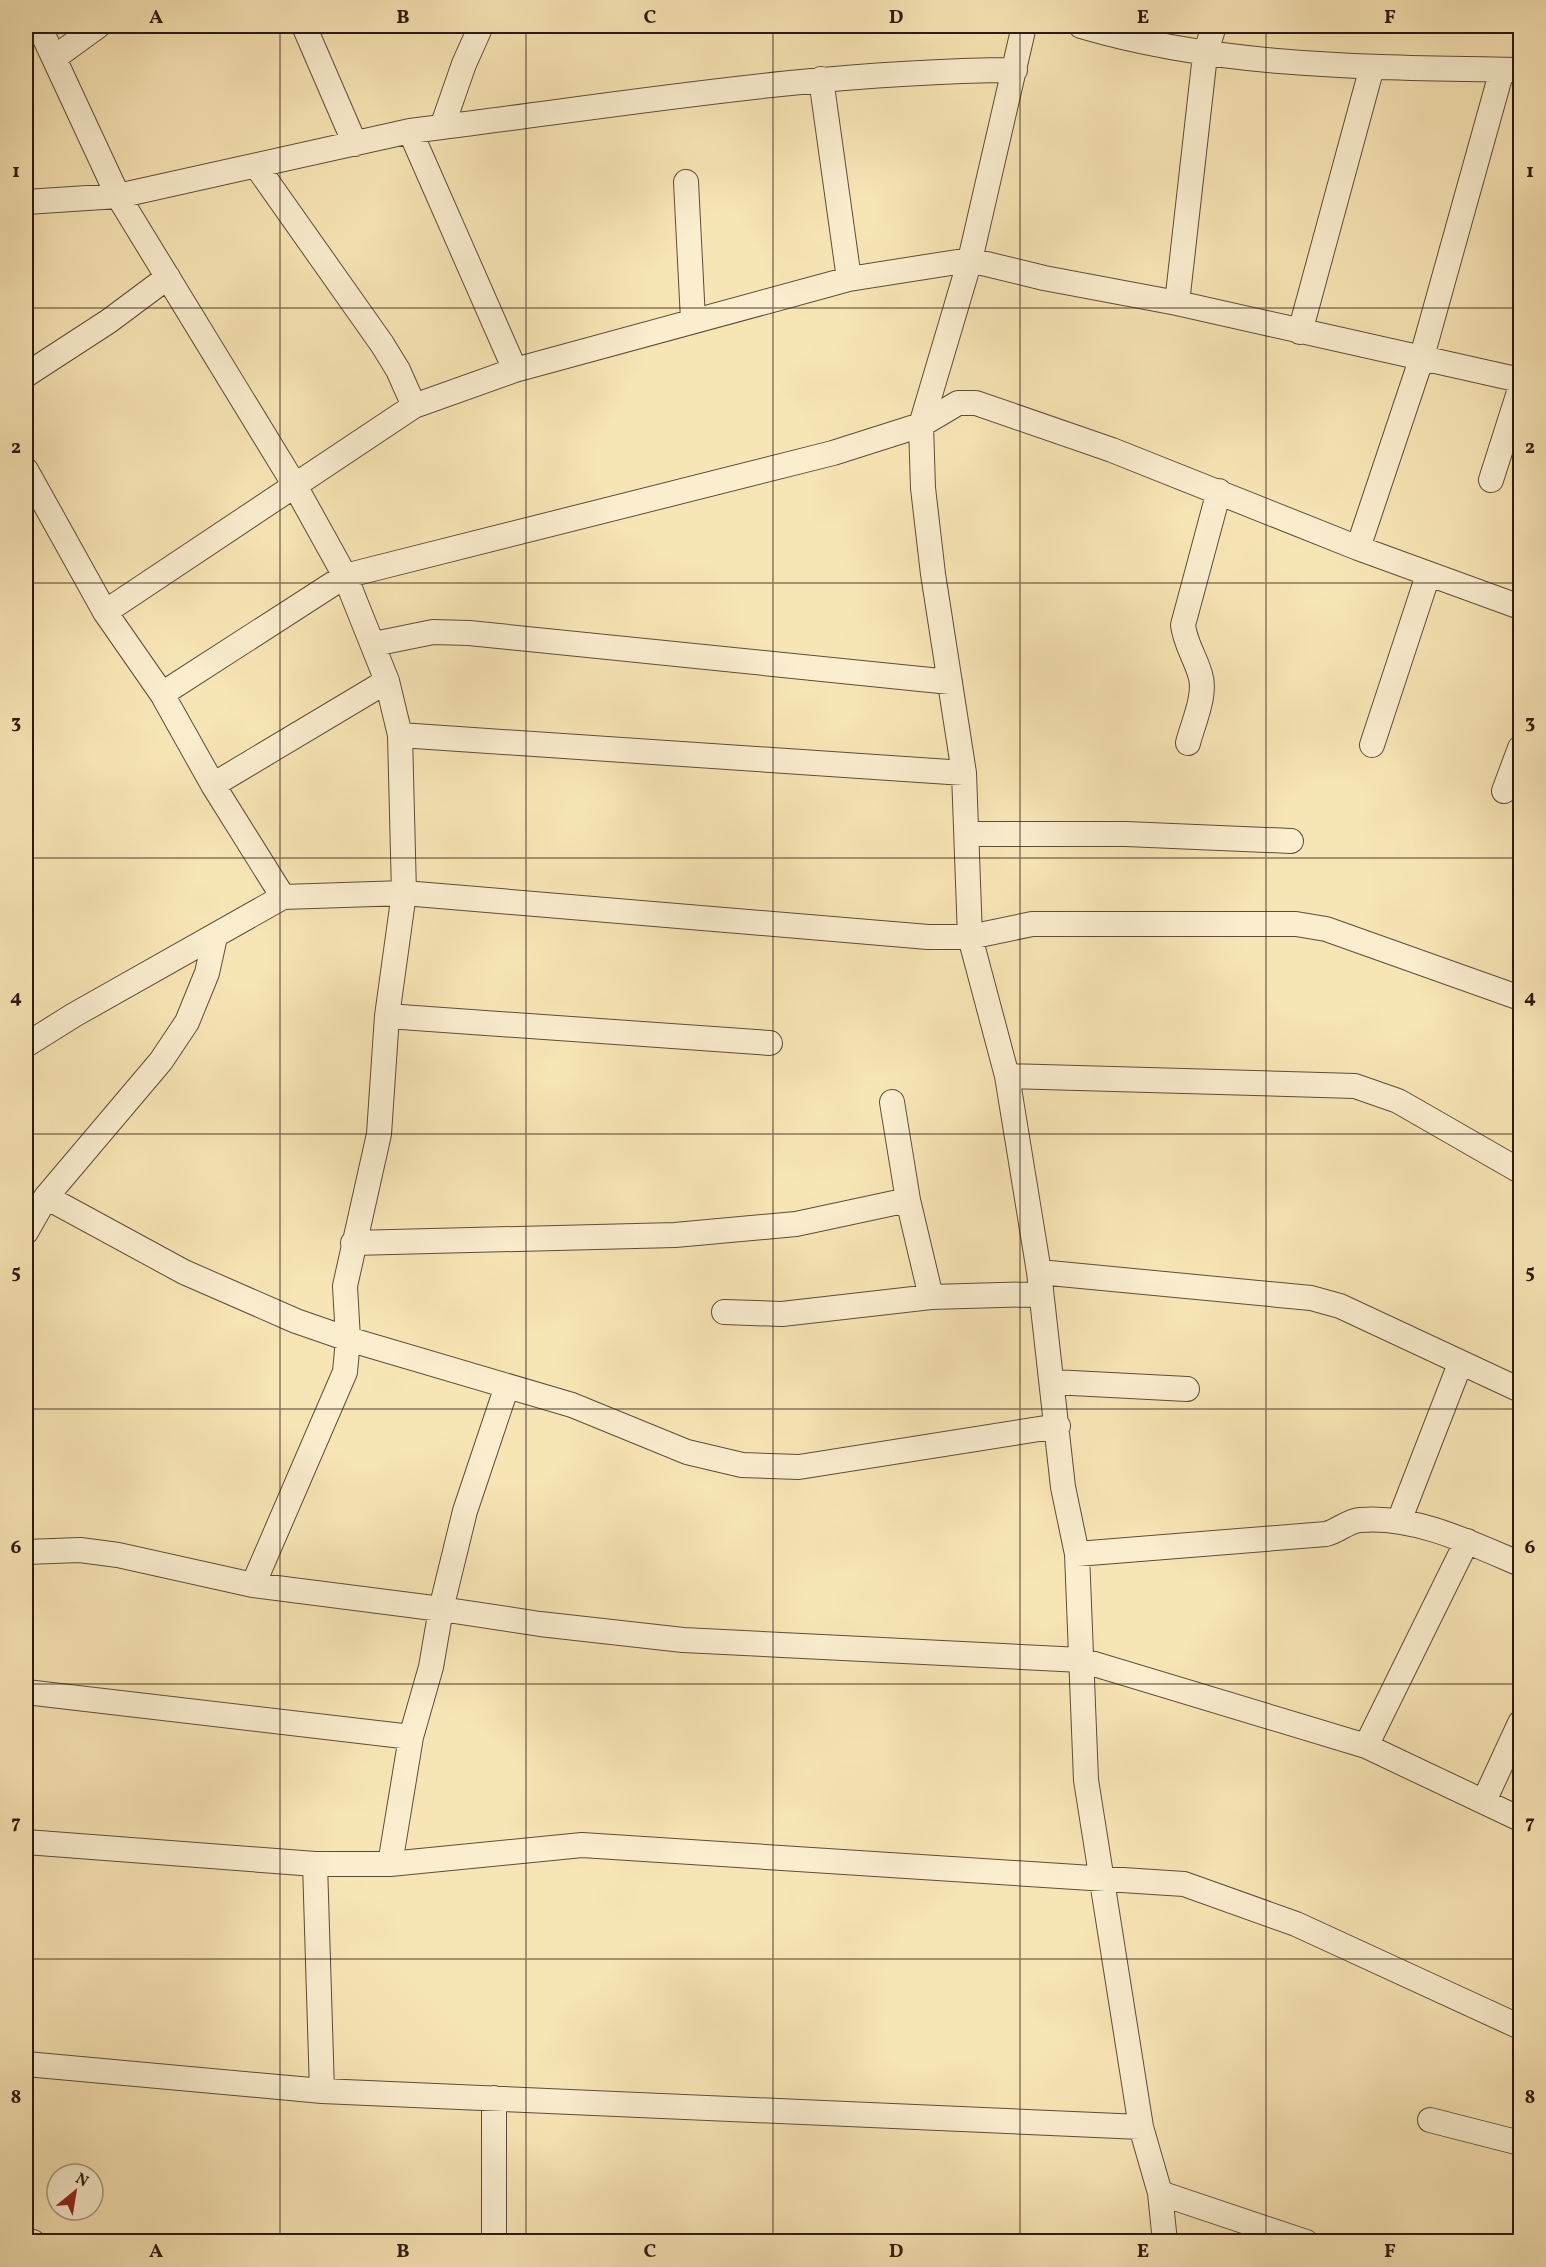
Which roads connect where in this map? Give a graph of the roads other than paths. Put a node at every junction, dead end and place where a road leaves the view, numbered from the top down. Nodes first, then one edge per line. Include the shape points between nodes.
1 (98, 26) edge
2 (304, 26) edge
3 (481, 26) edge
4 (1024, 26) edge
5 (1081, 26) edge
6 (1214, 26) edge
7 (35, 31) edge
8 (1205, 55) junction
9 (54, 58) junction
10 (1372, 67) junction
11 (1015, 70) junction
12 (1511, 70) edge
13 (821, 80) junction
14 (442, 127) junction
15 (410, 131) junction
16 (355, 144) junction
17 (256, 167) junction
18 (686, 182) dead end
19 (118, 196) junction
20 (26, 201) edge
21 (970, 260) junction
22 (168, 277) junction
23 (849, 279) junction
24 (1177, 303) junction
25 (693, 320) junction
26 (1300, 332) junction
27 (1421, 360) junction
28 (515, 370) junction
29 (26, 375) edge
30 (1521, 380) edge
31 (1521, 389) edge
32 (414, 406) junction
33 (921, 425) junction
34 (26, 470) edge
35 (1491, 480) dead end
36 (294, 484) junction
37 (1219, 491) junction
38 (1358, 548) junction
39 (1428, 575) junction
40 (345, 576) junction
41 (1521, 607) edge
42 (105, 612) junction
43 (374, 644) junction
44 (387, 681) junction
45 (950, 682) junction
46 (162, 694) junction
47 (400, 735) junction
48 (1188, 743) dead end
49 (1372, 745) dead end
50 (1521, 748) edge
51 (964, 773) junction
52 (213, 785) junction
53 (1504, 791) dead end
54 (966, 834) junction
55 (1291, 841) dead end
56 (404, 893) junction
57 (283, 897) junction
58 (215, 937) junction
59 (969, 937) junction
60 (1521, 998) edge
61 (387, 1016) junction
62 (770, 1043) dead end
63 (26, 1045) edge
64 (1007, 1076) junction
65 (892, 1102) dead end
66 (1521, 1172) edge
67 (46, 1197) junction
68 (908, 1200) junction
69 (26, 1232) edge
70 (352, 1243) junction
71 (1040, 1283) junction
72 (931, 1297) junction
73 (724, 1312) dead end
74 (348, 1339) junction
75 (1460, 1364) junction
76 (1053, 1382) junction
77 (507, 1386) junction
78 (1187, 1389) dead end
79 (1521, 1390) edge
80 (1058, 1426) junction
81 (1399, 1521) junction
82 (1467, 1541) junction
83 (26, 1552) edge
84 (1077, 1554) junction
85 (1521, 1564) edge
86 (254, 1584) junction
87 (441, 1609) junction
88 (1081, 1660) junction
89 (26, 1692) edge
90 (1521, 1723) edge
91 (411, 1737) junction
92 (1366, 1746) junction
93 (1484, 1801) junction
94 (1521, 1819) edge
95 (26, 1842) edge
96 (315, 1864) junction
97 (390, 1864) junction
98 (1100, 1877) junction
99 (1521, 2027) edge
100 (26, 2064) edge
101 (322, 2091) junction
102 (494, 2098) junction
103 (1430, 2120) dead end
104 (1141, 2127) junction
105 (1521, 2143) edge
106 (1160, 2193) junction
107 (26, 2240) edge
108 (33, 2241) edge
109 (494, 2241) edge
110 (1165, 2241) edge
111 (1306, 2241) edge

1 - 9 street
2 - 16 street
3 - 14 street
4 - 11 street
5 - 8 street
6 - 8 street
7 - 9 street
8 - 10 street
8 - 24 street
9 - 19 street
10 - 12 street
10 - 26 street
11 - 13 street via 951,70
11 - 21 street
12 - 27 street
13 - 14 street
13 - 23 street
14 - 15 street
15 - 16 street
15 - 28 street
16 - 17 street
17 - 19 street
17 - 32 street via 382,344
18 - 25 street
19 - 20 street
19 - 22 street
21 - 23 street
21 - 24 street
21 - 33 street
22 - 29 street via 110,321
22 - 36 street
23 - 25 street
24 - 26 street
25 - 28 street
26 - 27 street
27 - 30 street
27 - 38 street
28 - 32 street
31 - 35 street
32 - 36 street
33 - 37 street via 958,403 976,403
33 - 40 street via 833,453
33 - 45 street via 924,499
34 - 42 street
36 - 40 street
36 - 42 street
37 - 38 street
37 - 48 street via 1183,625 1202,688
38 - 39 street
39 - 41 street
39 - 49 street
40 - 43 street
40 - 46 street
42 - 46 street
43 - 44 street
43 - 45 street via 433,632 470,633
44 - 47 street
44 - 52 street
45 - 51 street
46 - 52 street
47 - 51 street
47 - 56 street
50 - 53 street
51 - 54 street
52 - 57 street
54 - 55 street via 1126,834
54 - 59 street
56 - 57 street
56 - 59 street via 916,936
56 - 61 street
57 - 58 street
58 - 63 street
58 - 67 street via 207,973 187,1022 161,1061
59 - 60 street via 1032,924 1296,924 1326,929
59 - 64 street
61 - 62 street
61 - 70 street via 380,1134
64 - 66 street via 1355,1086 1398,1101
64 - 71 street
65 - 68 street
67 - 69 street
67 - 74 street via 184,1272 296,1321
68 - 70 street via 796,1224 675,1235
68 - 72 street
70 - 74 street via 345,1286
71 - 72 street
71 - 75 street via 1311,1298 1340,1305
71 - 76 street
72 - 73 street via 782,1314
74 - 77 street
74 - 86 street via 340,1388
75 - 79 street
75 - 81 street
76 - 78 street
76 - 80 street
77 - 80 street via 572,1405 687,1452 742,1465 799,1467
77 - 87 street via 465,1511
80 - 84 street via 1063,1487
81 - 82 street
81 - 84 street via 1359,1520 1326,1534
82 - 85 street
82 - 92 street
83 - 86 street via 80,1550 118,1555
84 - 88 street
86 - 87 street
87 - 88 street via 683,1640
87 - 91 street via 431,1667
88 - 92 street
88 - 98 street via 1086,1780
89 - 91 street
90 - 93 street
91 - 97 street
92 - 93 street
93 - 94 street
95 - 96 street
96 - 97 street
96 - 101 street
97 - 98 street via 582,1845
98 - 99 street via 1184,1884 1296,1924
98 - 104 street
100 - 101 street
101 - 102 street
102 - 104 street
102 - 109 street
103 - 105 street
104 - 106 street
106 - 110 street
106 - 111 street
107 - 108 street

